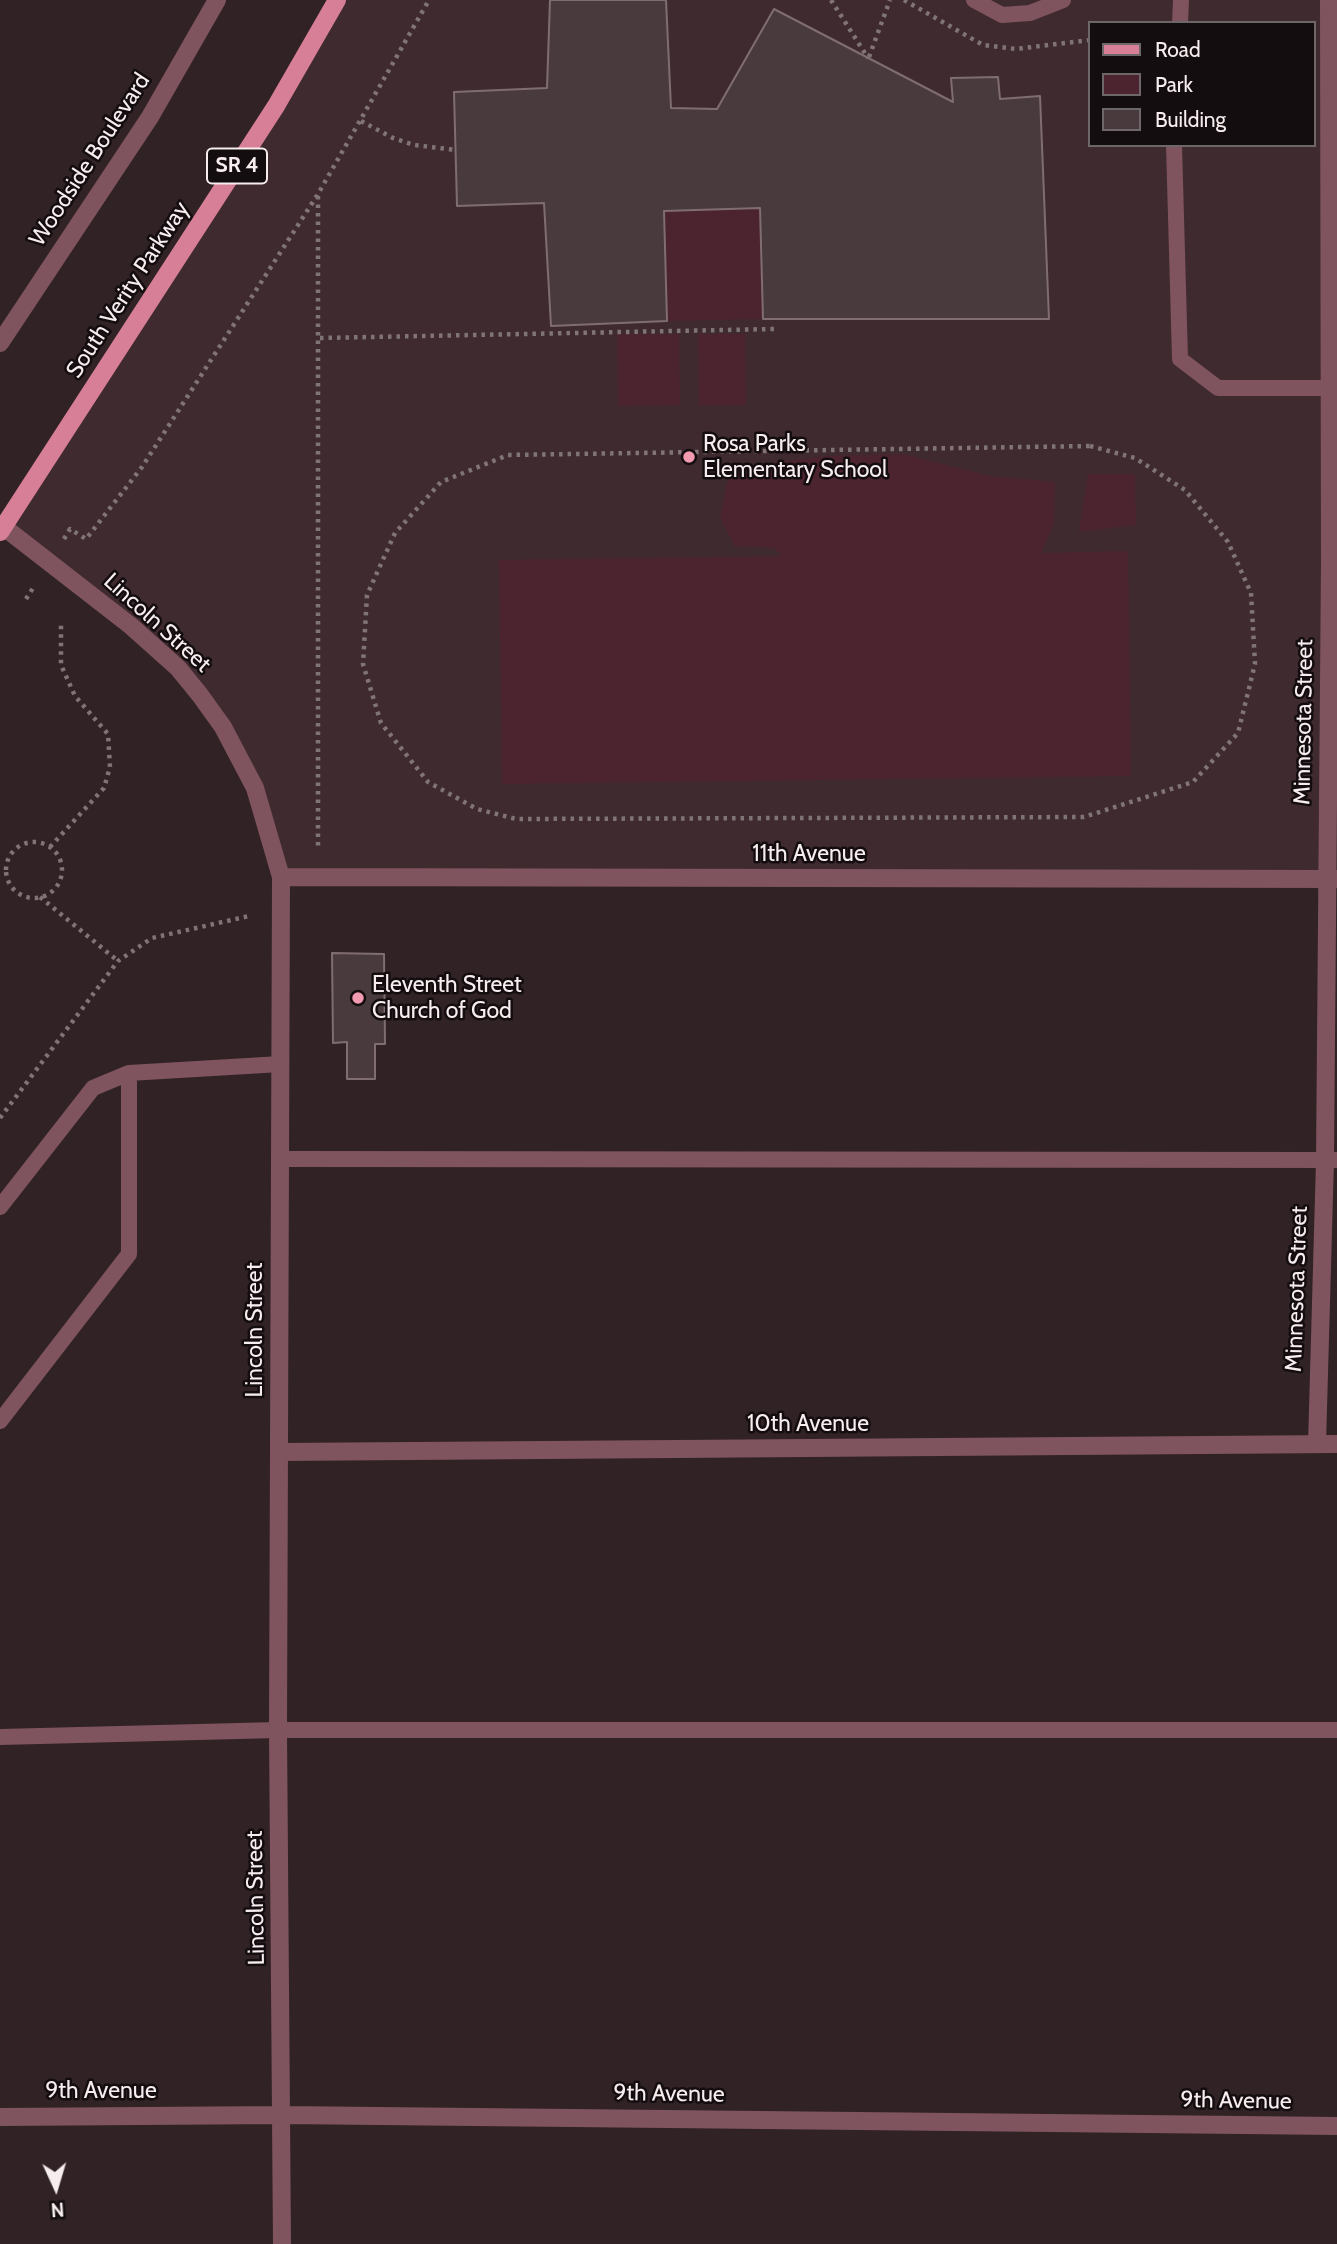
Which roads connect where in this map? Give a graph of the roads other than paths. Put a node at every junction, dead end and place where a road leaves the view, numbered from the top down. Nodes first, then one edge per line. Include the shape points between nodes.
1 (217, 0) edge
2 (337, 0) edge
3 (974, 0) edge
4 (1063, 0) edge
5 (1181, 0) edge
6 (1329, 0) edge
7 (1180, 21) edge
8 (1174, 147) edge
9 (0, 343) edge
10 (1328, 388) junction
11 (1, 527) edge
12 (1334, 563) edge
13 (281, 877) junction
14 (1332, 879) edge
15 (281, 1064) junction
16 (129, 1073) junction
17 (281, 1159) junction
18 (1331, 1160) edge
19 (0, 1207) edge
20 (0, 1421) edge
21 (1317, 1444) junction
22 (1337, 1444) edge
23 (279, 1452) junction
24 (278, 1730) junction
25 (1337, 1730) edge
26 (0, 1737) edge
27 (283, 2115) junction
28 (0, 2117) edge
29 (1337, 2126) edge
30 (282, 2244) edge

1 - 9 street, Woodside Boulevard via 149,117
2 - 11 main road, South Verity Parkway / SR 4 via 276,106
3 - 4 lane via 1002,15 1030,13
5 - 7 lane
6 - 10 street, Minnesota Street
8 - 10 lane via 1180,359 1218,388
10 - 12 street, Minnesota Street
11 - 13 street, Lincoln Street via 131,626 178,668 200,695 223,727 255,789
12 - 14 street, Minnesota Street
13 - 14 street, 11th Avenue
13 - 15 street, Lincoln Street
14 - 18 street, Minnesota Street
15 - 16 lane
15 - 17 street, Lincoln Street
16 - 19 lane via 93,1088
16 - 20 lane via 129,1254
17 - 18 lane
17 - 23 street, Lincoln Street
18 - 21 street, Minnesota Street
21 - 22 street, 10th Avenue
21 - 23 street, 10th Avenue
23 - 24 street, Lincoln Street
24 - 25 lane
24 - 26 lane
24 - 27 street, Lincoln Street
27 - 28 street, 9th Avenue
27 - 29 street, 9th Avenue
27 - 30 street, Lincoln Street

